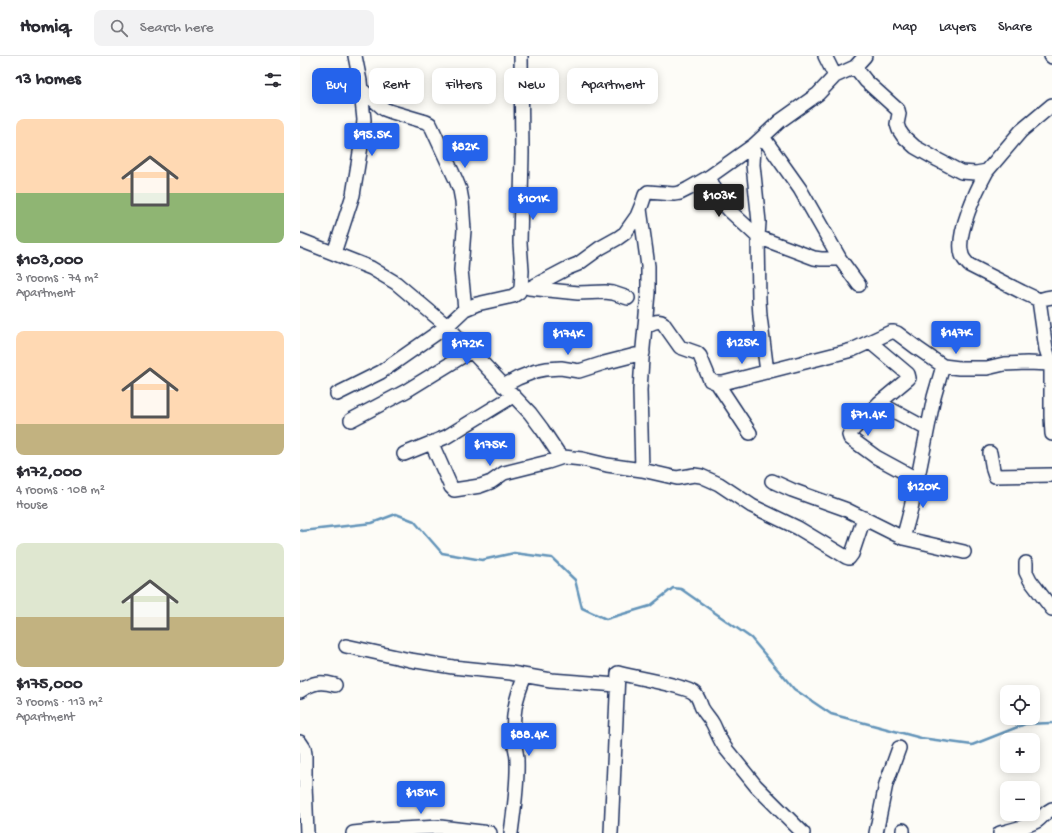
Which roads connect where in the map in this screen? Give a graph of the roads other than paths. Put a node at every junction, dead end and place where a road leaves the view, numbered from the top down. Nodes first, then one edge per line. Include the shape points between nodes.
1 (355, 56) edge
2 (520, 56) edge
3 (825, 56) edge
4 (865, 56) edge
5 (854, 67) junction
6 (357, 68) edge
7 (835, 76) junction
8 (361, 88) joint
9 (1052, 105) edge
10 (758, 141) junction
11 (987, 171) junction
12 (708, 177) junction
13 (640, 210) junction
14 (758, 237) junction
15 (300, 240) edge
16 (334, 254) junction
17 (840, 259) junction
18 (859, 285) dead end
19 (526, 288) junction
20 (1052, 297) edge
21 (628, 298) dead end
22 (1039, 300) junction
23 (465, 309) junction
24 (447, 326) junction
25 (645, 326) junction
26 (870, 342) junction
27 (471, 351) junction
28 (642, 353) junction
29 (1051, 364) edge
30 (943, 366) junction
31 (767, 372) junction
32 (716, 383) junction
33 (503, 386) junction
34 (337, 394) dead end
35 (513, 396) junction
36 (879, 403) junction
37 (1051, 416) edge
38 (351, 420) dead end
39 (927, 429) junction
40 (750, 433) dead end
41 (1052, 434) edge
42 (432, 444) junction
43 (990, 453) dead end
44 (404, 454) dead end
45 (563, 457) junction
46 (642, 470) junction
47 (1052, 474) edge
48 (915, 476) junction
49 (772, 481) dead end
50 (864, 518) junction
51 (903, 538) junction
52 (964, 552) dead end
53 (1026, 563) dead end
54 (1052, 608) edge
55 (346, 646) dead end
56 (525, 676) junction
57 (335, 685) dead end
58 (617, 685) junction
59 (300, 691) edge
60 (300, 742) edge
61 (899, 748) dead end
62 (1052, 809) edge
63 (381, 831) edge
64 (307, 833) edge
65 (353, 833) edge
66 (490, 833) edge
67 (511, 833) edge
68 (611, 833) edge
69 (803, 833) edge
70 (876, 833) edge
71 (1000, 833) edge

1 - 6 street
2 - 19 street via 520,243
3 - 7 street
4 - 5 street
5 - 7 street
5 - 11 street via 898,110 899,130 915,147 961,172
7 - 10 street via 818,94 780,121
8 - 16 street via 364,120 358,168 353,195
8 - 23 street via 384,109 426,122 432,128 460,190 464,230 461,270
9 - 11 street via 1021,131
10 - 12 street
10 - 14 street via 753,164 759,222
10 - 17 street via 800,189
11 - 22 street via 966,218 961,253 969,265
12 - 13 street via 680,193 648,192
12 - 14 street via 720,200
13 - 19 street via 625,233 618,238 578,264
13 - 25 street via 648,266
14 - 17 street via 814,258
14 - 31 street via 760,316
15 - 16 street
16 - 24 street via 371,268 396,283
17 - 18 street
19 - 21 street via 578,293 605,292
19 - 23 street via 513,296
20 - 22 street
22 - 29 street via 1046,349
23 - 24 street
24 - 27 street
24 - 34 street via 381,372
25 - 28 street
25 - 32 street via 657,321 664,323 680,347 700,356 710,380
26 - 30 street via 894,332
26 - 31 street via 852,350
26 - 36 street via 909,376
27 - 33 street
27 - 38 street via 406,391
28 - 33 street via 579,371 561,368 536,371
28 - 46 street
29 - 30 street via 1027,362 987,368
29 - 37 street
30 - 39 street
31 - 32 street
32 - 40 street
33 - 35 street
35 - 42 street
35 - 45 street via 530,413
36 - 39 street
36 - 48 street via 850,433 850,438 876,458 907,475
37 - 41 street
39 - 48 street via 919,472
42 - 44 street
42 - 45 street via 454,490 480,486 504,473
43 - 47 street via 995,476
45 - 46 street
46 - 50 street via 677,478 697,475 712,480 742,501 798,528 846,557 852,554
48 - 51 street
49 - 50 street
50 - 51 street
51 - 52 street
53 - 54 street via 1026,572 1030,580
55 - 56 street via 410,660
56 - 58 street
56 - 67 street via 514,711 517,779
57 - 59 street via 318,683
58 - 68 street
58 - 69 street via 618,673 678,687 695,694 726,749 756,786
60 - 64 street via 304,748
61 - 70 street via 886,784
62 - 71 street via 1034,822
63 - 65 street
63 - 66 street via 440,827

